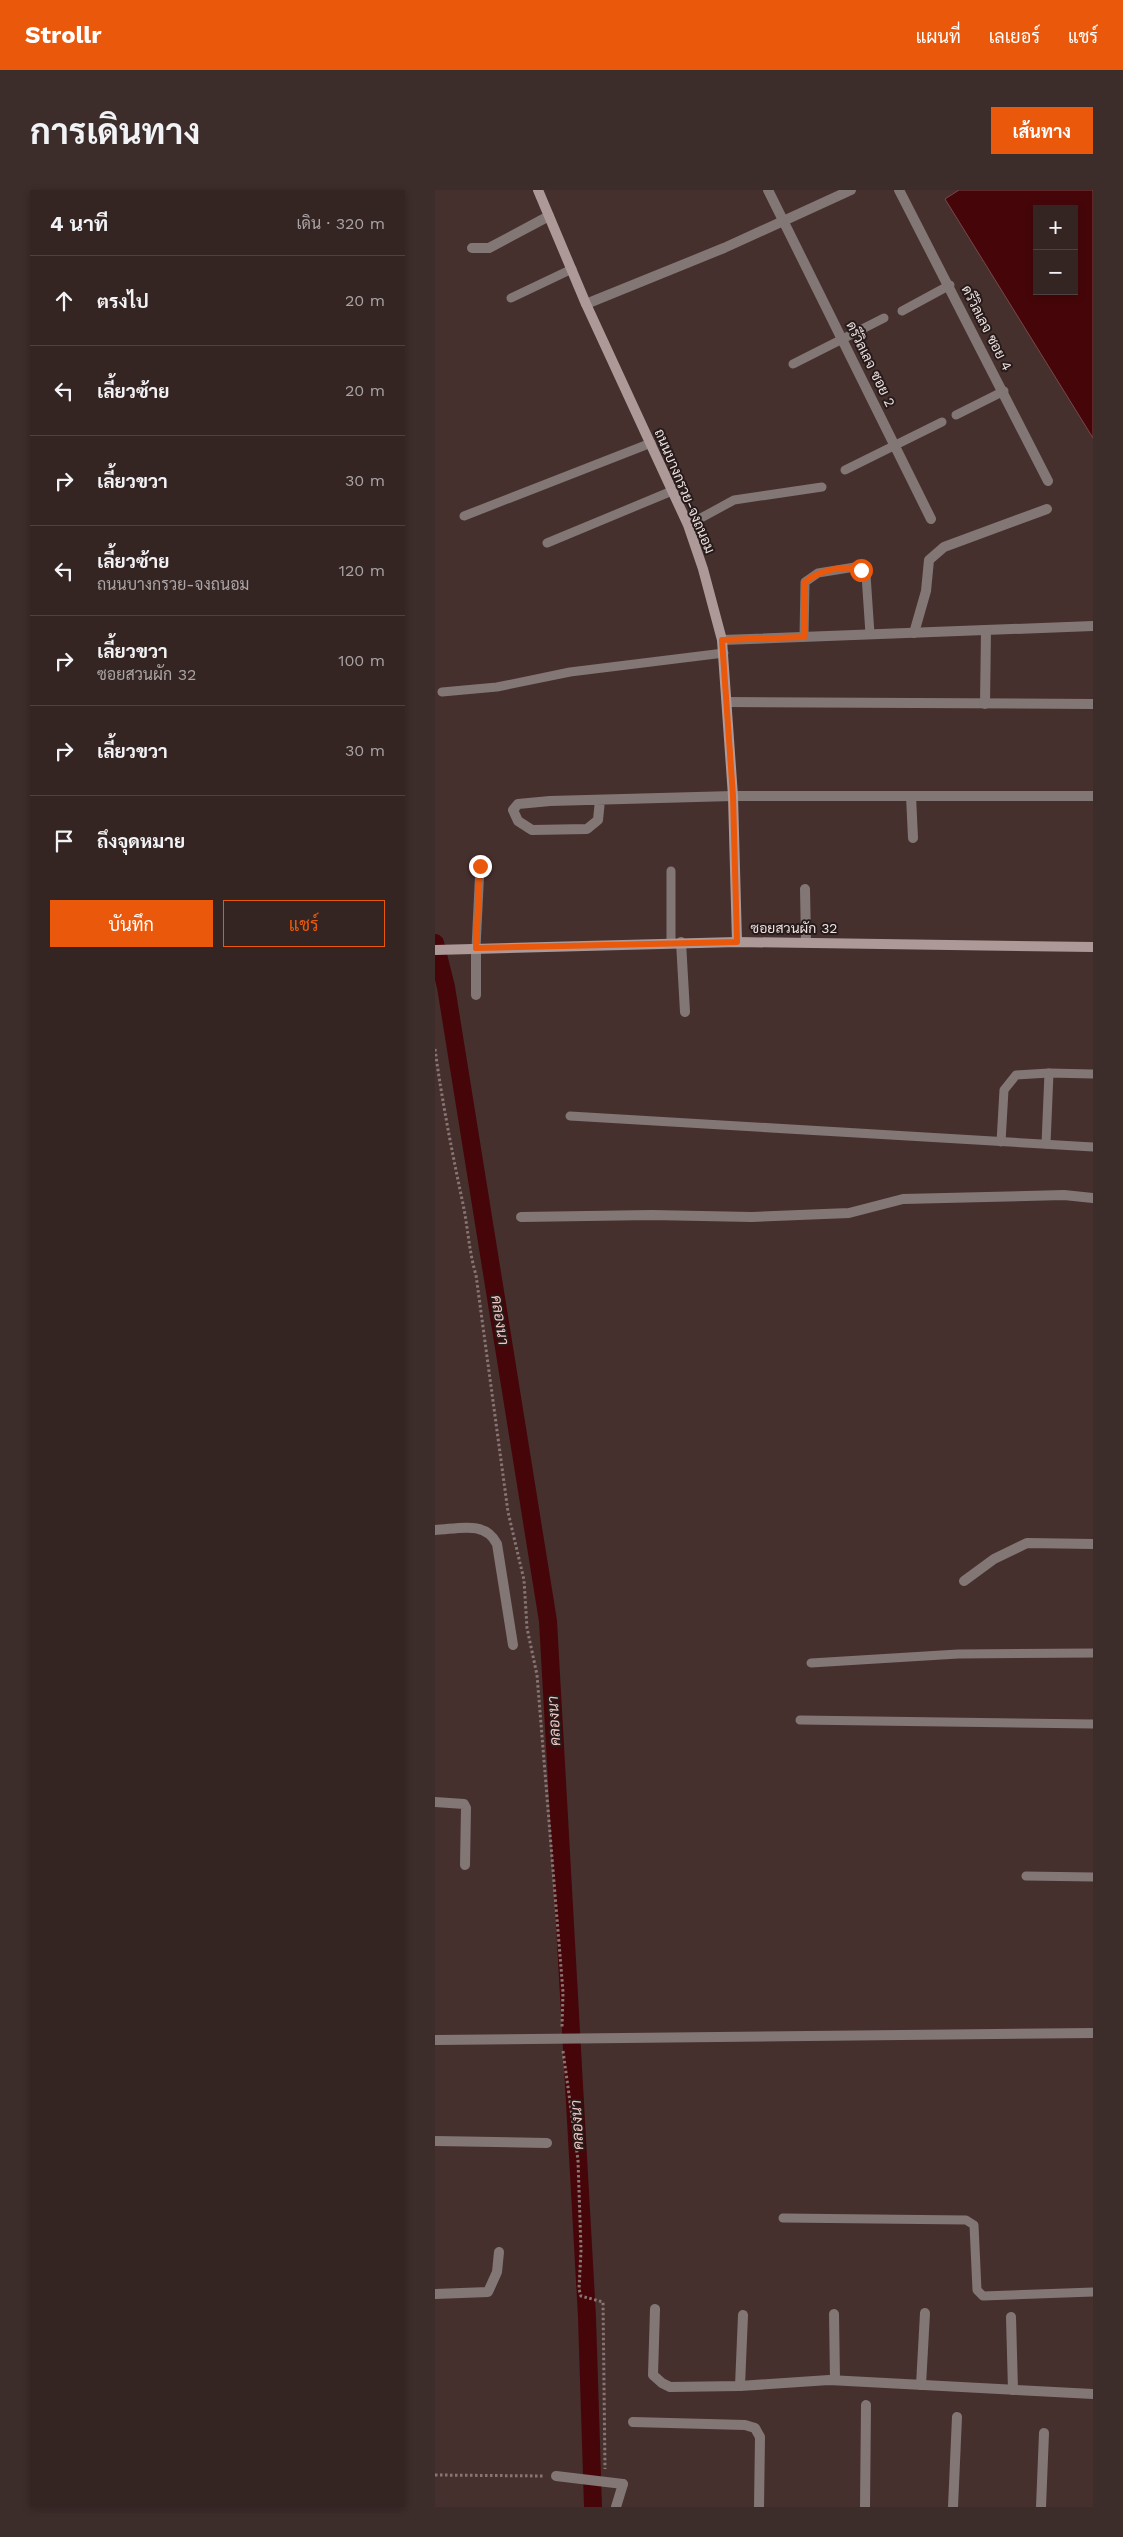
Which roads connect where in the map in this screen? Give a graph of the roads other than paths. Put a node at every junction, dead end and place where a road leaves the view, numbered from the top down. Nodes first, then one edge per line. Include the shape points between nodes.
1 (538, 190) edge
2 (768, 190) edge
3 (851, 190) edge
4 (899, 190) edge
5 (549, 216) junction
6 (784, 222) junction
7 (472, 248) dead end
8 (572, 269) junction
9 (950, 285) junction
10 (511, 298) dead end
11 (586, 304) junction
12 (902, 311) dead end
13 (884, 318) dead end
14 (843, 338) junction
15 (793, 364) dead end
16 (1004, 391) junction
17 (956, 415) dead end
18 (942, 422) dead end
19 (651, 443) junction
20 (895, 444) junction
21 (845, 470) dead end
22 (1049, 481) dead end
23 (822, 487) dead end
24 (672, 491) junction
25 (1047, 510) dead end
26 (464, 516) dead end
27 (931, 519) dead end
28 (688, 525) junction
29 (547, 543) dead end
30 (1093, 626) edge
31 (987, 630) junction
32 (913, 633) junction
33 (870, 634) junction
34 (804, 637) junction
35 (722, 640) junction
36 (724, 653) junction
37 (442, 692) dead end
38 (727, 702) junction
39 (985, 704) junction
40 (1093, 704) edge
41 (733, 796) junction
42 (911, 796) junction
43 (1093, 796) edge
44 (600, 800) junction
45 (913, 838) dead end
46 (480, 866) dead end
47 (671, 871) dead end
48 (805, 889) dead end
49 (676, 942) junction
50 (737, 942) junction
51 (806, 942) junction
52 (1093, 946) edge
53 (476, 948) junction
54 (437, 949) edge
55 (476, 995) dead end
56 (685, 1012) dead end
57 (1049, 1073) junction
58 (1093, 1074) edge
59 (571, 1116) dead end
60 (1001, 1142) junction
61 (1046, 1144) junction
62 (1093, 1147) edge
63 (1093, 1198) edge
64 (521, 1217) dead end
65 (435, 1530) edge
66 (1093, 1544) edge
67 (964, 1581) dead end
68 (513, 1645) dead end
69 (1093, 1653) edge
70 (811, 1663) dead end
71 (800, 1720) dead end
72 (1093, 1724) edge
73 (435, 1802) edge
74 (465, 1865) dead end
75 (1026, 1876) dead end
76 (1093, 1877) edge
77 (1093, 2033) edge
78 (435, 2040) edge
79 (435, 2141) edge
80 (547, 2143) dead end
81 (783, 2218) dead end
82 (499, 2252) dead end
83 (1093, 2292) edge
84 (435, 2294) edge
85 (655, 2309) dead end
86 (925, 2313) dead end
87 (834, 2314) dead end
88 (743, 2315) dead end
89 (1011, 2316) dead end
90 (835, 2380) junction
91 (921, 2385) junction
92 (740, 2386) junction
93 (1013, 2390) junction
94 (1093, 2394) edge
95 (866, 2405) dead end
96 (957, 2417) dead end
97 (633, 2422) dead end
98 (1043, 2433) dead end
99 (556, 2476) road end
100 (616, 2507) edge
101 (759, 2507) edge
102 (865, 2507) edge
103 (953, 2507) edge
104 (1041, 2507) edge

1 - 5 street, ถนนบางกรวย-จงถนอม
2 - 6 street, ดรีวิลเลจ ซอย 2
3 - 6 street
4 - 9 street, ดรีวิลเลจ ซอย 4
5 - 7 street via 489,248
5 - 8 street, ถนนบางกรวย-จงถนอม
6 - 11 street
6 - 14 street, ดรีวิลเลจ ซอย 2
8 - 10 lane
8 - 11 street, ถนนบางกรวย-จงถนอม
9 - 12 lane
9 - 16 street, ดรีวิลเลจ ซอย 4
11 - 19 street, ถนนบางกรวย-จงถนอม
13 - 14 lane
14 - 15 lane
14 - 20 street, ดรีวิลเลจ ซอย 2
16 - 17 lane
16 - 22 street, ดรีวิลเลจ ซอย 4
18 - 20 lane
19 - 24 street, ถนนบางกรวย-จงถนอม
19 - 26 lane
20 - 21 lane
20 - 27 street, ดรีวิลเลจ ซอย 2
23 - 28 lane via 734,500
24 - 28 street, ถนนบางกรวย-จงถนอม
24 - 29 lane
25 - 32 street via 934,553 929,560 926,590
28 - 35 street, ถนนบางกรวย-จงถนอม
30 - 31 street
31 - 32 street
31 - 39 street
32 - 33 street
33 - 34 street
33 - 34 lane via 866,575 855,567 818,573 805,582
34 - 35 street
35 - 36 street, ถนนบางกรวย-จงถนอม
36 - 37 lane via 570,672 497,687
36 - 38 street, ถนนบางกรวย-จงถนอม
38 - 39 street
38 - 41 street, ถนนบางกรวย-จงถนอม
39 - 40 street
41 - 42 street
41 - 44 street
41 - 50 street, ถนนบางกรวย-จงถนอม
42 - 43 street
42 - 45 street
44 - 44 street via 598,820 587,829 532,830 518,821 513,810 518,804
46 - 53 lane
47 - 49 lane
48 - 51 street
49 - 50 street, ซอยสวนผัก 32
49 - 53 street, ซอยสวนผัก 32
49 - 56 street
50 - 51 street, ซอยสวนผัก 32
51 - 52 street, ซอยสวนผัก 32
53 - 54 street, ซอยสวนผัก 32
53 - 55 street
57 - 58 lane
57 - 60 lane via 1016,1075 1010,1080 1004,1090
57 - 61 lane
59 - 60 lane
60 - 61 lane
61 - 62 lane
63 - 64 street via 1064,1195 903,1199 849,1213 780,1216
65 - 68 street via 483,1528 492,1534 497,1544
66 - 67 street via 1027,1543 994,1559
69 - 70 lane via 959,1654
71 - 72 lane
73 - 74 street via 464,1804 466,1808
75 - 76 lane
77 - 78 street
79 - 80 street
81 - 83 lane via 966,2220 973,2224 977,2290 983,2296
82 - 84 street via 497,2272 488,2292
85 - 92 street via 653,2375 670,2387
86 - 91 street
87 - 90 street
88 - 92 street
89 - 93 street
90 - 91 street
90 - 92 street
91 - 93 street
93 - 94 street
95 - 102 street
96 - 103 street
97 - 101 street via 745,2425 755,2428 760,2438
98 - 104 street
99 - 100 street, bridge via 623,2484

